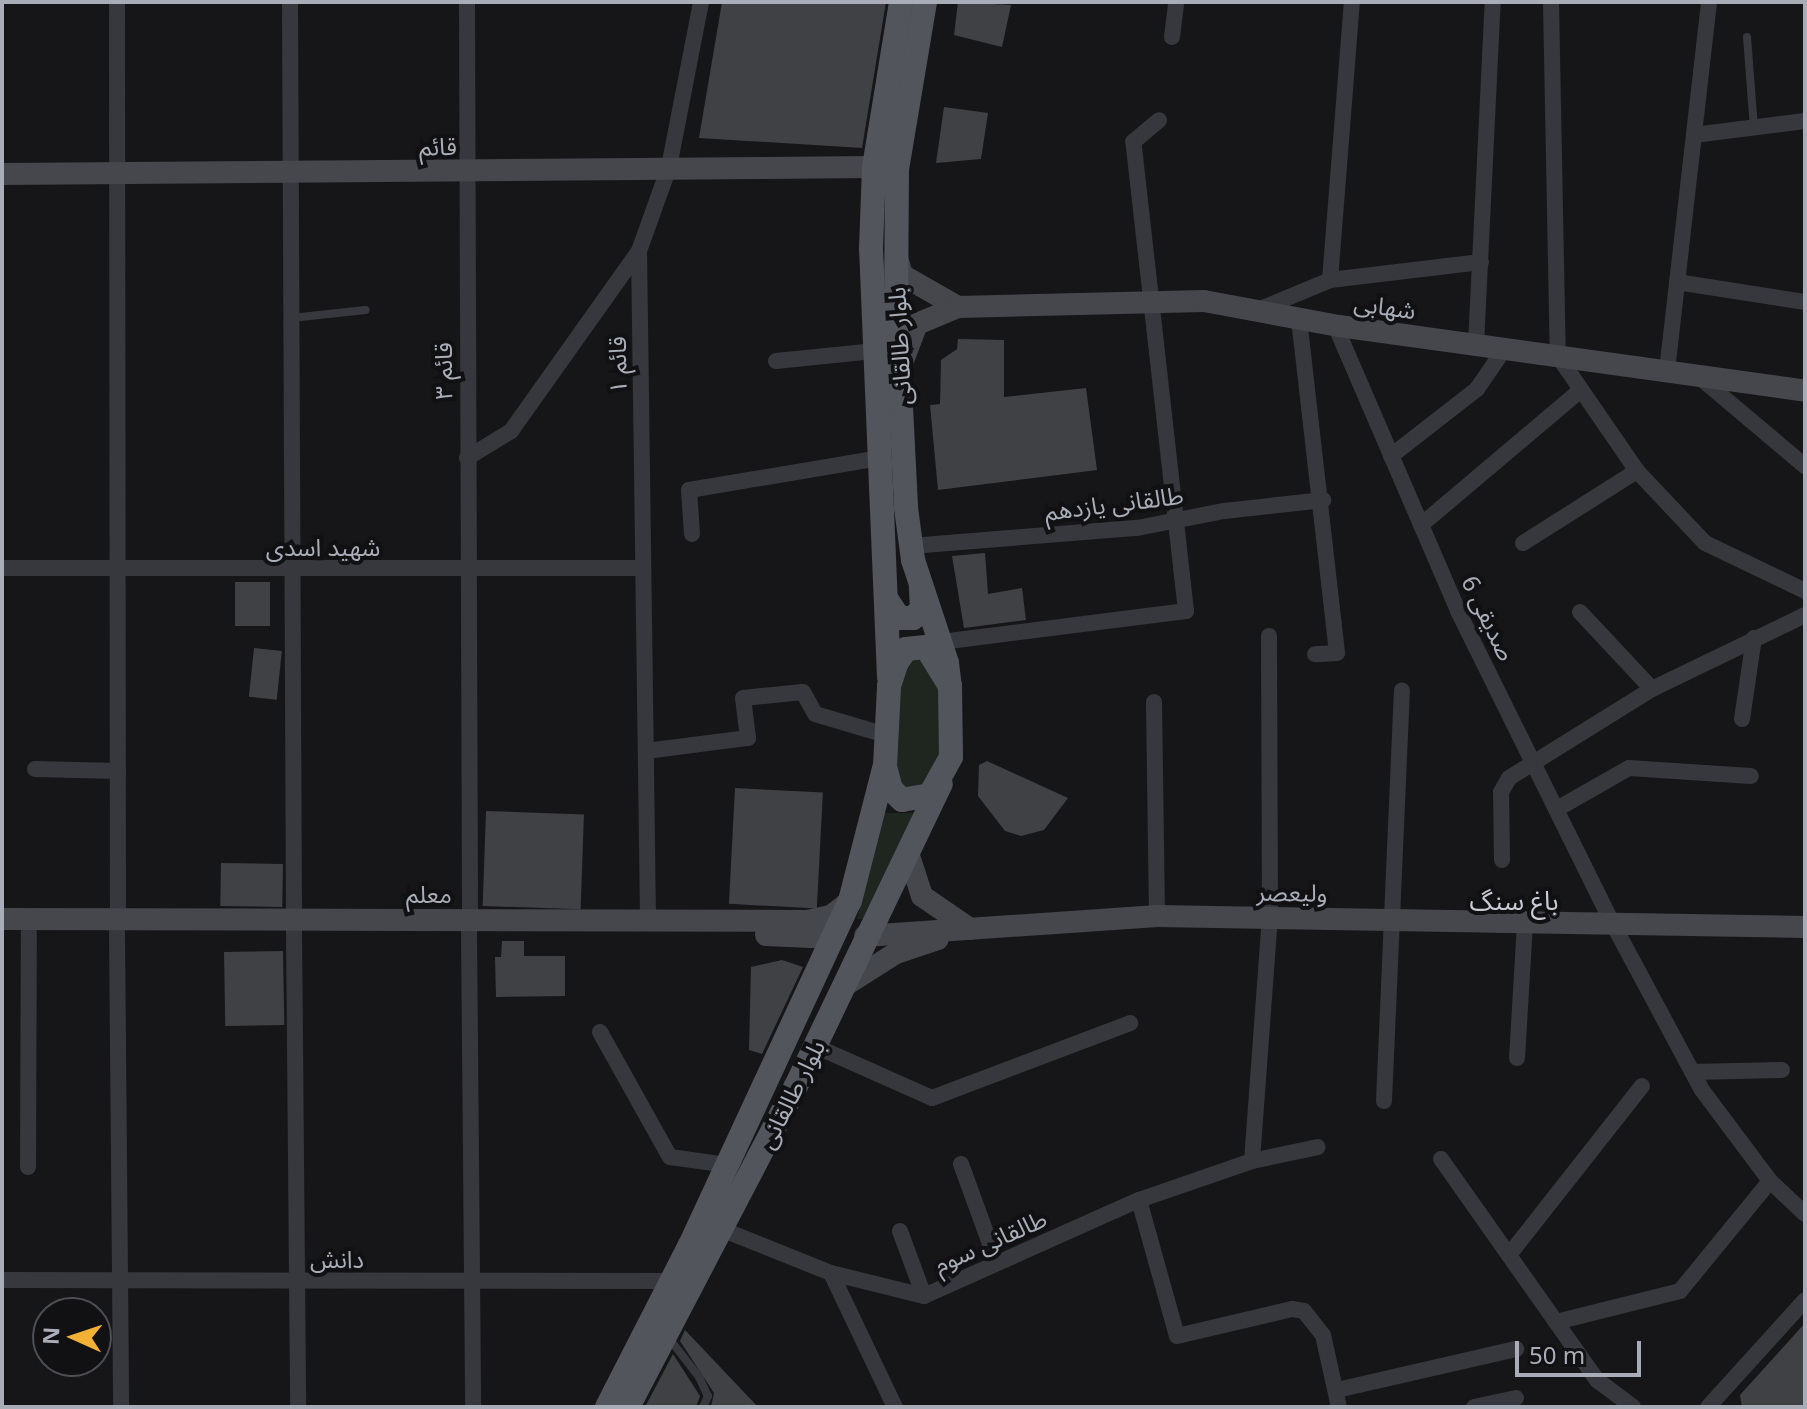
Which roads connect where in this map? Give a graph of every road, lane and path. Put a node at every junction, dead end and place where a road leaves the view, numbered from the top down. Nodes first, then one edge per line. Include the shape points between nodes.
1 (117, 2) edge
2 (290, 2) edge
3 (467, 2) edge
4 (701, 2) edge
5 (901, 2) edge
6 (925, 2) edge
7 (1176, 2) edge
8 (1352, 2) edge
9 (1493, 2) edge
10 (1551, 2) edge
11 (1709, 2) edge
12 (1172, 37) dead end
13 (1747, 37) dead end
14 (1159, 120) dead end
15 (1805, 121) edge
16 (1754, 127) junction
17 (1694, 135) junction
18 (669, 167) junction
19 (874, 167) junction
20 (468, 172) junction
21 (2, 174) edge
22 (290, 174) junction
23 (115, 175) junction
24 (895, 250) junction
25 (639, 251) junction
26 (1481, 262) junction
27 (1330, 280) junction
28 (1677, 282) junction
29 (1805, 302) edge
30 (1149, 303) junction
31 (958, 307) junction
32 (366, 310) dead end
33 (1256, 311) junction
34 (290, 318) junction
35 (1299, 319) junction
36 (1335, 325) junction
37 (1476, 344) junction
38 (1505, 348) junction
39 (875, 351) junction
40 (1558, 356) junction
41 (776, 361) dead end
42 (1667, 371) junction
43 (1696, 375) junction
44 (900, 376) junction
45 (1581, 390) junction
46 (1805, 391) edge
47 (1391, 456) junction
48 (467, 458) junction
49 (880, 458) junction
50 (1805, 466) edge
51 (1637, 471) junction
52 (1323, 500) junction
53 (1179, 520) junction
54 (1421, 525) junction
55 (692, 534) dead end
56 (1523, 543) dead end
57 (911, 546) junction
58 (2, 568) edge
59 (643, 568) junction
60 (118, 570) junction
61 (470, 570) junction
62 (291, 572) junction
63 (921, 579) junction
64 (1805, 591) edge
65 (887, 600) junction
66 (1580, 612) dead end
67 (1805, 615) edge
68 (1269, 636) dead end
69 (1754, 638) junction
70 (941, 642) junction
71 (1315, 654) dead end
72 (889, 686) junction
73 (950, 686) junction
74 (1652, 689) junction
75 (1402, 690) dead end
76 (1154, 702) dead end
77 (1742, 719) dead end
78 (886, 735) junction
79 (646, 751) junction
80 (1534, 762) junction
81 (885, 766) junction
82 (35, 769) dead end
83 (118, 771) junction
84 (1751, 776) dead end
85 (943, 777) junction
86 (1557, 809) junction
87 (909, 856) junction
88 (1502, 860) dead end
89 (850, 901) junction
90 (1157, 916) junction
91 (1270, 917) junction
92 (648, 918) junction
93 (2, 919) edge
94 (1391, 920) junction
95 (294, 924) junction
96 (1525, 924) junction
97 (118, 925) junction
98 (470, 926) junction
99 (1614, 926) junction
100 (1805, 927) edge
101 (970, 929) junction
102 (29, 933) junction
103 (2, 934) edge
104 (767, 935) junction
105 (865, 936) junction
106 (833, 938) junction
107 (815, 980) junction
108 (844, 986) junction
109 (1130, 1023) dead end
110 (600, 1032) dead end
111 (815, 1046) junction
112 (1517, 1058) dead end
113 (1782, 1070) dead end
114 (1692, 1072) junction
115 (1642, 1086) dead end
116 (1384, 1101) dead end
117 (1318, 1147) dead end
118 (1441, 1159) dead end
119 (1252, 1161) junction
120 (961, 1164) dead end
121 (728, 1165) junction
122 (28, 1167) dead end
123 (1770, 1181) junction
124 (1139, 1200) junction
125 (1805, 1214) edge
126 (721, 1229) junction
127 (900, 1231) dead end
128 (1509, 1255) junction
129 (997, 1263) junction
130 (831, 1273) junction
131 (2, 1280) edge
132 (119, 1280) junction
133 (672, 1281) junction
134 (297, 1282) junction
135 (472, 1283) junction
136 (924, 1296) junction
137 (1805, 1300) edge
138 (1556, 1322) junction
139 (666, 1335) junction
140 (1516, 1349) dead end
141 (1516, 1398) dead end
142 (1338, 1399) edge
143 (121, 1407) edge
144 (298, 1407) edge
145 (473, 1407) edge
146 (607, 1407) edge
147 (628, 1407) edge
148 (703, 1407) edge
149 (895, 1407) edge
150 (1474, 1407) edge
151 (1633, 1407) edge
152 (1708, 1407) edge

1 - 23 street
2 - 22 street
3 - 20 street, قائم ٣
4 - 18 street, قائم ١
5 - 19 main road, بلوار طالقانی
6 - 24 main road, بلوار طالقانی via 897,169
7 - 12 street
8 - 27 street
9 - 26 street
10 - 40 street
11 - 17 street
13 - 16 lane
14 - 30 street via 1133,142
15 - 16 street
16 - 17 street
17 - 28 street
18 - 19 main road, قائم
18 - 20 main road, قائم
18 - 25 street, قائم ١
19 - 39 main road, بلوار طالقانی
20 - 22 main road, قائم
20 - 48 street, قائم ٣
21 - 23 main road, قائم
22 - 23 main road, قائم
22 - 34 street
23 - 60 street
24 - 31 main road via 902,275
24 - 44 main road, بلوار طالقانی
25 - 48 street via 511,431
25 - 59 street, قائم ١
26 - 27 street
26 - 37 street
27 - 33 street
28 - 29 street
28 - 42 street
30 - 31 main road, شهابی
30 - 33 main road, شهابی via 1204,301
30 - 53 street
31 - 44 main road via 917,324 906,341
32 - 34 lane
33 - 35 main road, شهابی
34 - 62 street
35 - 36 main road, شهابی
35 - 52 street
36 - 37 main road, شهابی
36 - 47 street, صدیقی 6
37 - 38 main road, شهابی
38 - 40 main road, شهابی
38 - 47 street via 1477,389
39 - 41 street
39 - 49 main road, بلوار طالقانی
40 - 42 main road, شهابی
40 - 45 street
42 - 43 main road, شهابی
43 - 46 main road, شهابی
43 - 50 street
44 - 57 main road, بلوار طالقانی
45 - 51 street
45 - 54 street
47 - 54 street, صدیقی 6
48 - 61 street, قائم ٣
49 - 55 street via 689,490
49 - 65 main road, بلوار طالقانی
51 - 56 street
51 - 64 street via 1705,543
52 - 53 street, طالقانی یازدهم
52 - 71 street via 1337,653
53 - 57 street, طالقانی یازدهم
53 - 70 street via 1186,611
54 - 80 street, صدیقی 6
57 - 63 main road, بلوار طالقانی
58 - 60 street, شهید اسدی
59 - 61 street, شهید اسدی
59 - 79 street, قائم ١
60 - 62 street, شهید اسدی
60 - 83 street
61 - 62 street, شهید اسدی
61 - 98 street, قائم ٣
62 - 95 street
63 - 65 main road via 922,609 913,618 899,618
63 - 70 main road, بلوار طالقانی
65 - 72 main road, بلوار طالقانی
66 - 74 street
67 - 69 street
68 - 91 street
69 - 74 street
69 - 77 street
70 - 73 main road, بلوار طالقانی
72 - 73 main road via 897,662 917,646 926,647
72 - 78 main road, بلوار طالقانی
73 - 85 main road, بلوار طالقانی via 951,757
74 - 80 street
75 - 94 street
76 - 90 street
78 - 79 street via 815,714 803,692 743,698 748,738
78 - 81 main road, بلوار طالقانی
79 - 92 street, قائم ١
80 - 86 street, صدیقی 6
80 - 88 street via 1509,778 1501,792
81 - 85 main road via 891,789 902,800 930,795
81 - 89 main road, بلوار طالقانی
82 - 83 street
83 - 97 street
84 - 86 street via 1629,768
85 - 87 main road, بلوار طالقانی
86 - 99 street, صدیقی 6
87 - 101 main road via 922,896
87 - 105 main road, بلوار طالقانی
89 - 92 main road, معلم via 820,920
89 - 106 main road, بلوار طالقانی
90 - 91 main road, ولیعصر
90 - 101 main road, ولیعصر
91 - 94 main road, ولیعصر
91 - 119 street
92 - 98 main road, معلم
93 - 97 main road, معلم
94 - 96 main road, ولیعصر
94 - 116 street
95 - 97 main road, معلم
95 - 98 main road, معلم
95 - 134 street
96 - 99 main road, ولیعصر
96 - 112 street
97 - 102 main road, معلم
97 - 132 street
98 - 104 main road, معلم
98 - 135 street, قائم ٣
99 - 100 main road, ولیعصر
99 - 114 street
101 - 105 main road, ولیعصر
101 - 108 main road via 896,953
102 - 103 main road, معلم
102 - 122 street
104 - 106 main road, معلم
104 - 107 main road via 807,955
105 - 106 main road
105 - 108 main road, بلوار طالقانی
106 - 107 main road, بلوار طالقانی
107 - 121 main road, بلوار طالقانی
108 - 111 main road, بلوار طالقانی
109 - 111 street via 932,1098
110 - 121 street via 670,1157
111 - 126 main road, بلوار طالقانی
113 - 114 street
114 - 123 street
115 - 128 street
117 - 119 street, طالقانی سوم
118 - 128 street
119 - 124 street, طالقانی سوم
120 - 129 street
121 - 133 main road, بلوار طالقانی
123 - 125 street
123 - 138 street via 1680,1291
124 - 129 street, طالقانی سوم
124 - 142 street via 1177,1336 1292,1309 1304,1311 1323,1335
126 - 130 street, طالقانی سوم
126 - 139 main road, بلوار طالقانی
127 - 136 street
128 - 138 street
129 - 136 street, طالقانی سوم
130 - 136 street, طالقانی سوم
130 - 149 street
131 - 132 street, دانش
132 - 134 street, دانش
132 - 143 street
133 - 135 street, دانش
133 - 146 main road, بلوار طالقانی
134 - 135 street, دانش
134 - 144 street
135 - 145 street, قائم ٣
137 - 152 street
138 - 151 street via 1597,1380
139 - 147 main road, بلوار طالقانی
139 - 148 lane via 699,1377 708,1396
140 - 142 street
141 - 150 street

